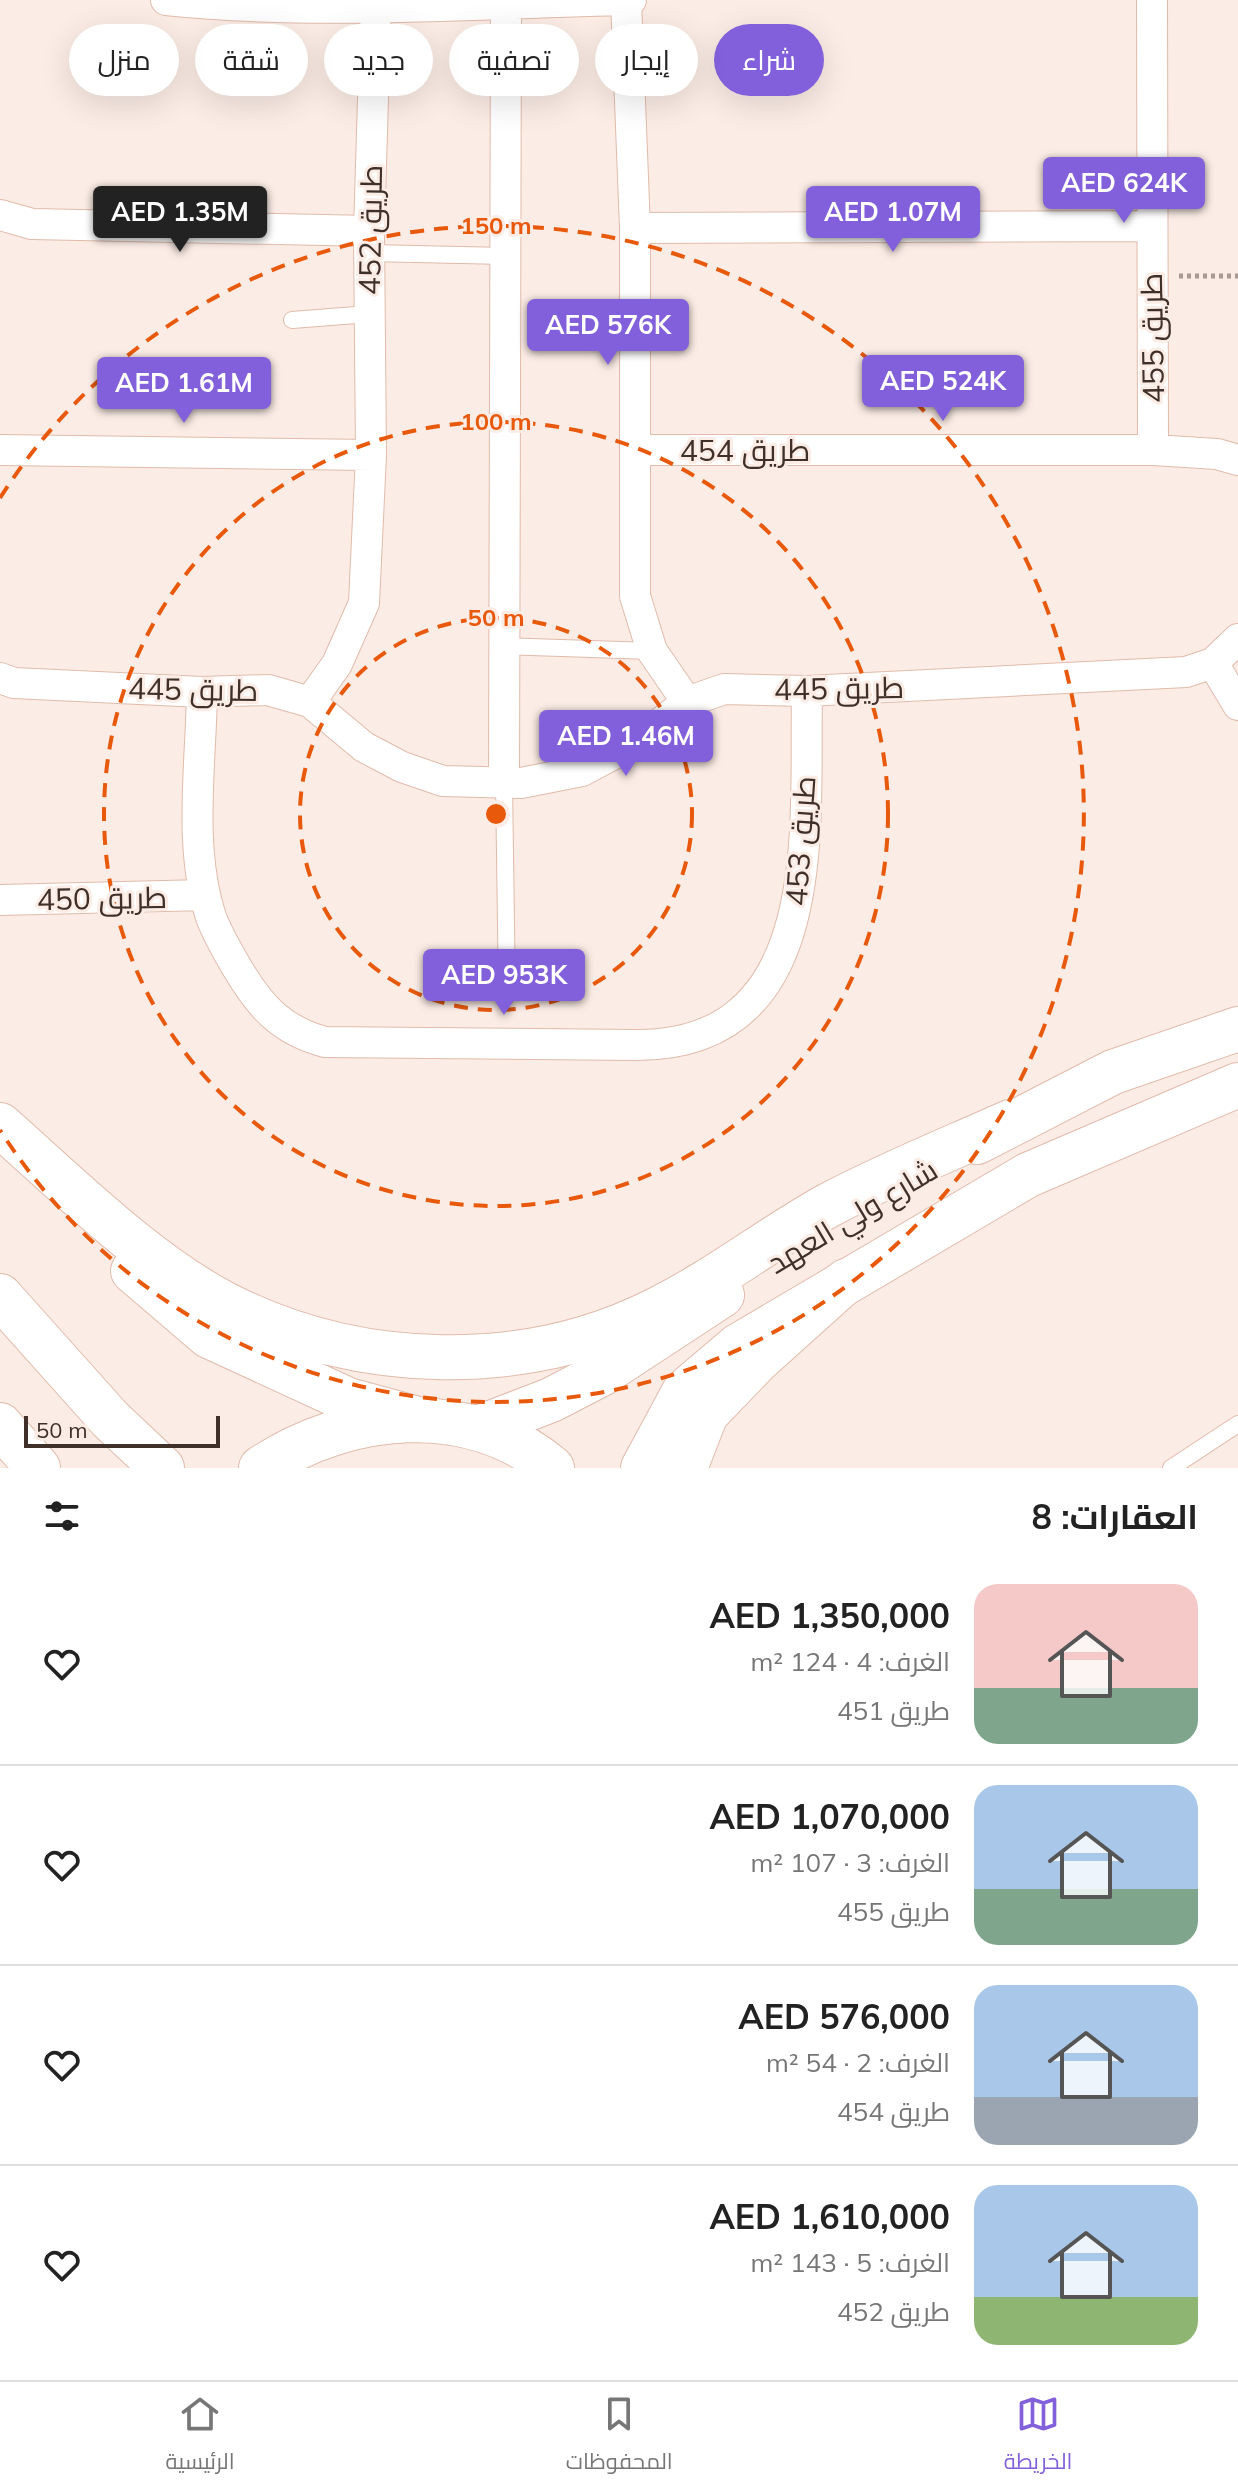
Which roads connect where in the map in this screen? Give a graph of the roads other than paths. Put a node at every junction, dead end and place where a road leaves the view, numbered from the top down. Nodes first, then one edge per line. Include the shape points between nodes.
1 (166, 0) edge
2 (628, 0) edge
3 (1152, 0) edge
4 (376, 3) edge
5 (506, 3) junction
6 (0, 215) edge
7 (1151, 226) junction
8 (635, 228) junction
9 (369, 242) junction
10 (506, 256) junction
11 (369, 314) junction
12 (292, 320) dead end
13 (0, 450) edge
14 (635, 450) junction
15 (1153, 450) junction
16 (371, 455) junction
17 (1238, 460) edge
18 (1238, 639) edge
19 (504, 646) junction
20 (652, 651) junction
21 (1213, 663) junction
22 (0, 678) edge
23 (807, 691) junction
24 (202, 692) junction
25 (310, 702) junction
26 (687, 702) junction
27 (1238, 705) edge
28 (504, 783) junction
29 (205, 895) junction
30 (0, 900) edge
31 (507, 996) dead end
32 (1238, 1029) edge
33 (1238, 1085) edge
34 (1010, 1122) junction
35 (0, 1125) edge
36 (0, 1136) edge
37 (846, 1281) junction
38 (0, 1296) edge
39 (414, 1418) junction
40 (1238, 1424) edge
41 (0, 1425) edge
42 (478, 1428) junction
43 (38, 1468) edge
44 (162, 1468) edge
45 (261, 1468) edge
46 (552, 1468) edge
47 (643, 1468) edge
48 (685, 1468) edge
49 (1171, 1468) edge

1 - 4 street
2 - 5 street
2 - 8 street
3 - 7 street, طريق 455
4 - 5 street
4 - 9 street, طريق 452
5 - 10 street
6 - 9 street via 32,224
7 - 8 street
7 - 15 street, طريق 455
8 - 14 street
9 - 10 lane
9 - 11 street, طريق 452
10 - 19 street
11 - 12 lane
11 - 16 street, طريق 452
13 - 16 street
14 - 15 street, طريق 454
14 - 20 street via 635,596
15 - 17 street, طريق 454
16 - 25 street, طريق 452 via 364,603 337,664
18 - 21 street, طريق 445
19 - 20 lane
19 - 28 street
20 - 26 street
21 - 23 street, طريق 445 via 1186,672
21 - 27 street
22 - 24 street, طريق 445 via 14,683
23 - 26 street, طريق 445 via 724,689
23 - 29 street, طريق 453 via 803,873 790,935 761,990 745,1008 706,1034 661,1045 346,1044 306,1037 287,1028 256,1000 223,943
24 - 25 street, طريق 445 via 268,690
24 - 29 street, طريق 453 via 199,854
25 - 28 street, طريق 445 via 364,747 402,767 443,781
26 - 28 street, طريق 445 via 638,741 582,771
28 - 31 lane
29 - 30 street, طريق 450
32 - 34 main road, شارع ولي العهد via 1113,1072
33 - 37 main road, شارع ولي العهد via 1028,1175
34 - 35 main road via 830,1205 658,1309 582,1340 512,1354 442,1357 362,1351 291,1334 224,1304 131,1240
34 - 42 main road, شارع ولي العهد via 835,1224 603,1373
36 - 39 main road via 112,1253 209,1336 348,1400
37 - 47 main road, شارع ولي العهد via 738,1346 684,1392
37 - 48 main road via 706,1414
38 - 44 main road via 110,1419
39 - 42 main road
39 - 45 main road via 338,1430
40 - 49 lane
41 - 43 main road
42 - 46 main road via 534,1453

